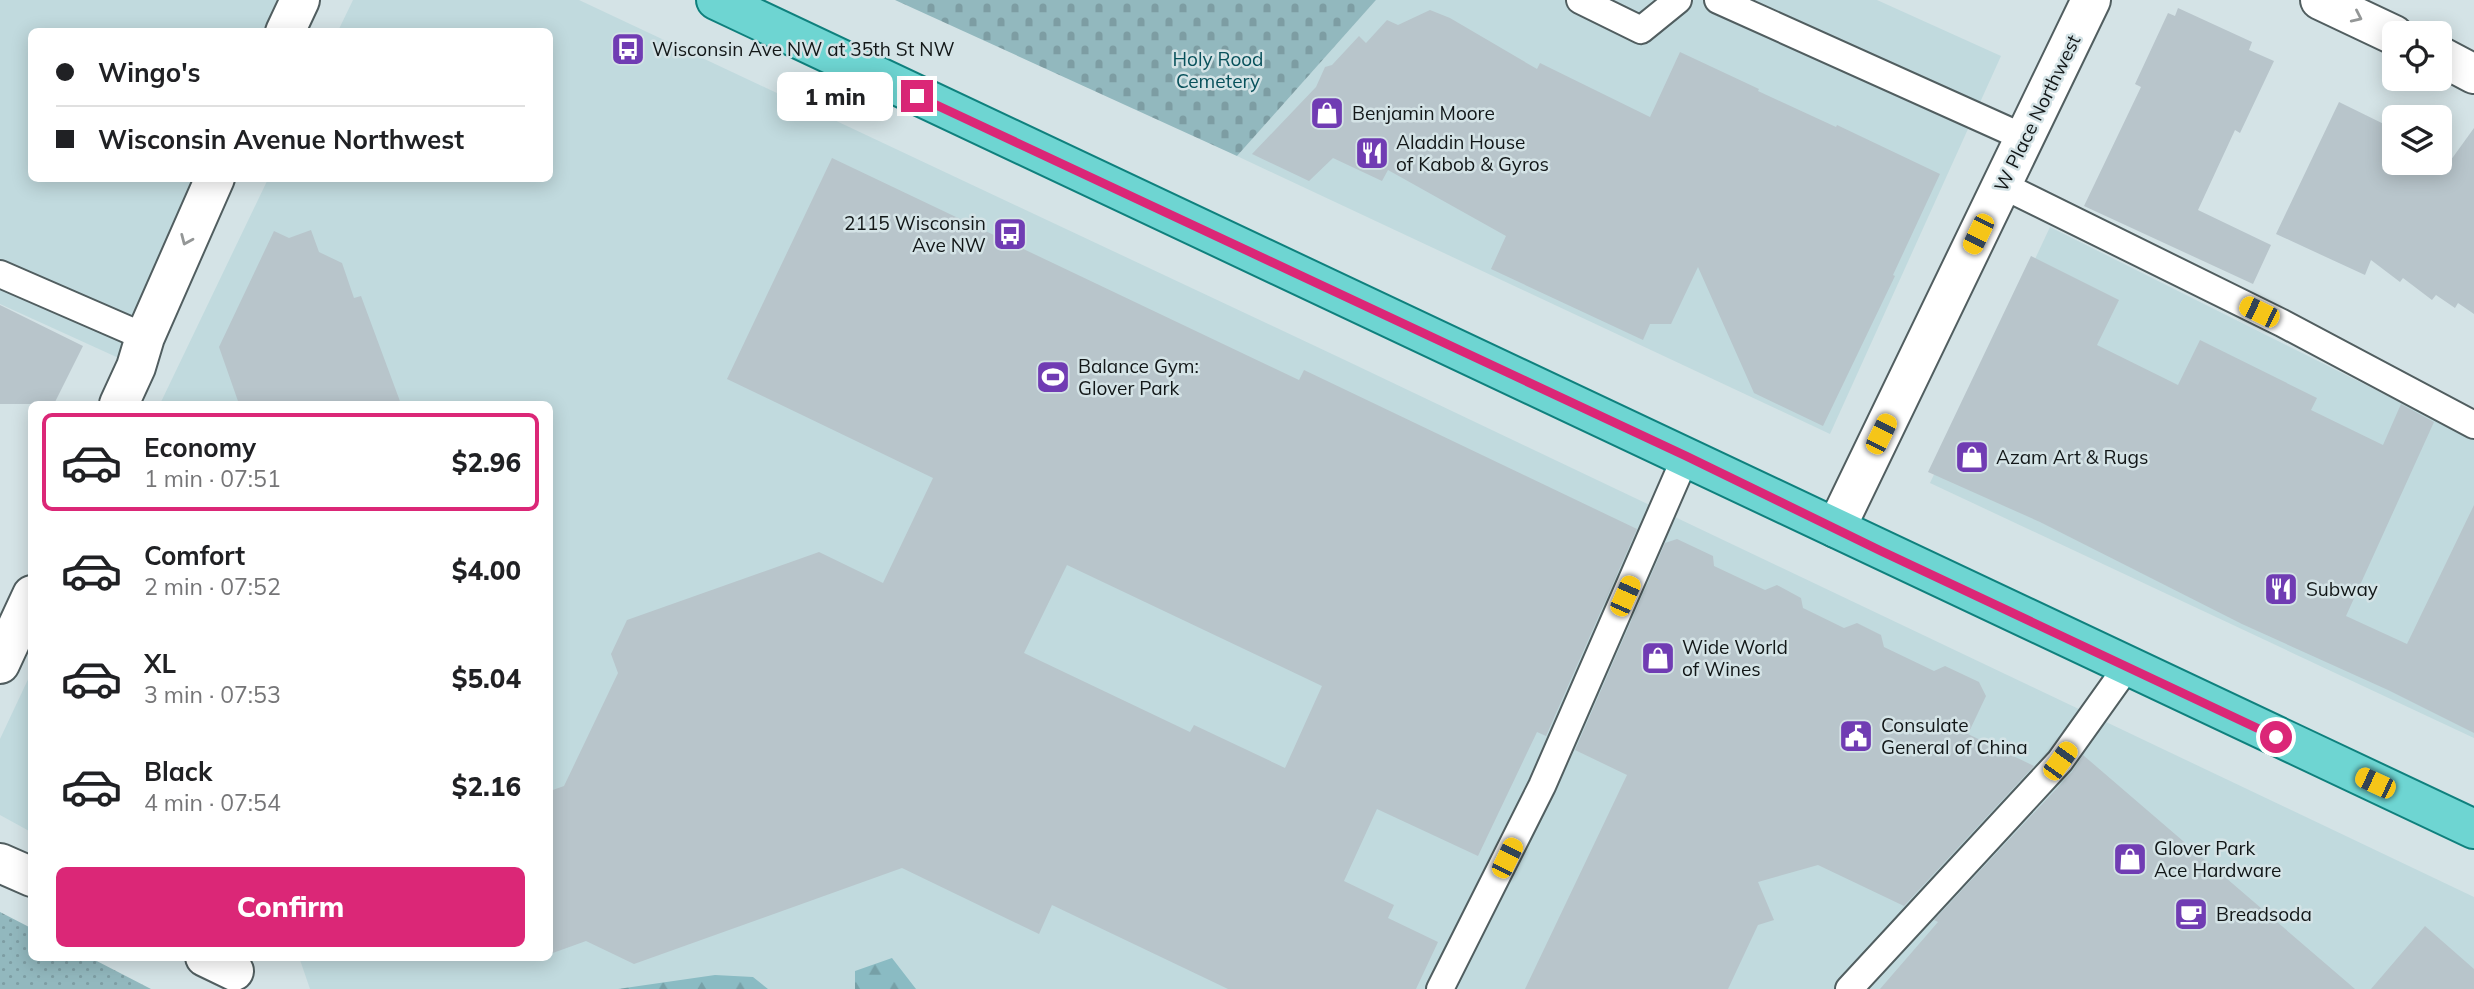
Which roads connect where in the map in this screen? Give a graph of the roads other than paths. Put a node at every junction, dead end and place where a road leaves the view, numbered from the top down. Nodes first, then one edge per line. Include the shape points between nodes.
1 (300, 0) edge
2 (716, 0) edge
3 (1580, 0) edge
4 (1678, 0) edge
5 (1718, 0) edge
6 (2091, 0) edge
7 (2320, 0) edge
8 (287, 28) edge
9 (2382, 29) edge
10 (2452, 62) edge
11 (2474, 74) edge
12 (2025, 138) junction
13 (213, 182) edge
14 (2002, 185) junction
15 (0, 274) edge
16 (140, 352) junction
17 (120, 401) edge
18 (2474, 425) edge
19 (1686, 456) junction
20 (1836, 528) junction
21 (28, 604) edge
22 (0, 664) edge
23 (2127, 667) junction
24 (2474, 829) edge
25 (0, 863) edge
26 (28, 875) edge
27 (1440, 989) edge
28 (1849, 989) edge

1 - 8 street
2 - 19 main road
3 - 4 lane via 1641,30
5 - 12 lane
6 - 12 street, W Place Northwest
7 -> 9 street
10 - 11 street
12 - 14 street, W Place Northwest
13 -> 16 street
14 - 18 lane via 2282,323
14 - 20 street, W Place Northwest
15 - 16 lane
16 - 17 street
19 - 20 main road
19 - 27 lane via 1542,786
20 - 23 main road
21 - 22 street
23 - 24 main road
23 - 28 lane via 2060,761
25 - 26 street

